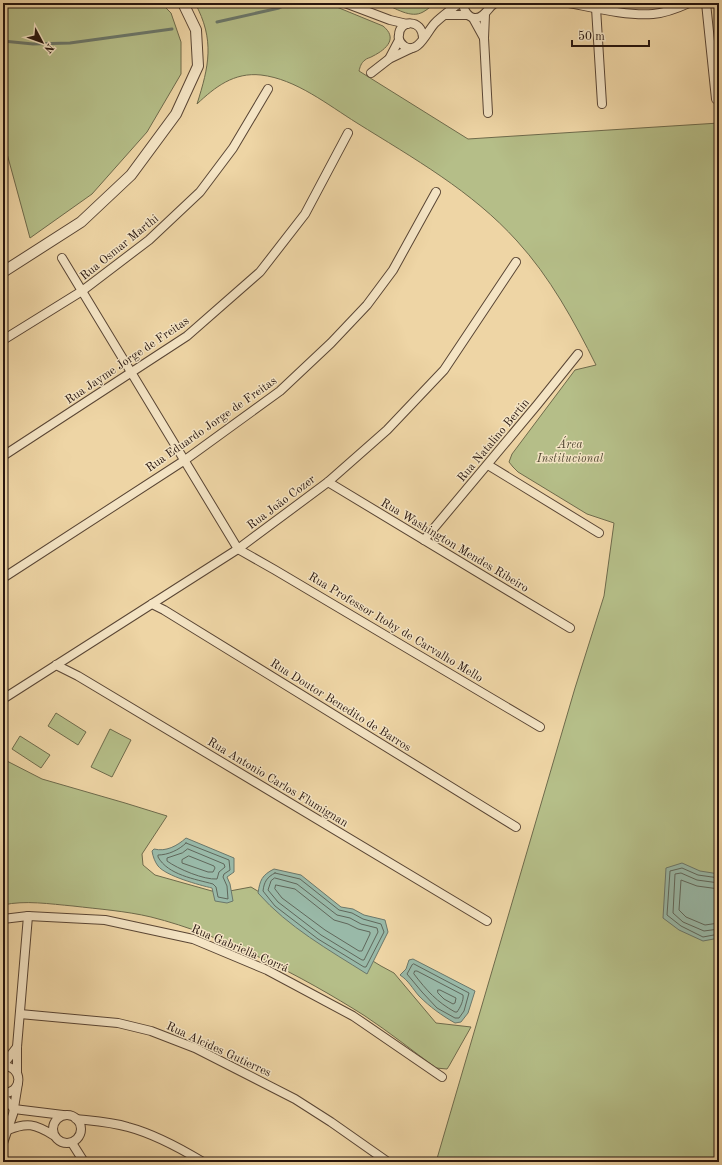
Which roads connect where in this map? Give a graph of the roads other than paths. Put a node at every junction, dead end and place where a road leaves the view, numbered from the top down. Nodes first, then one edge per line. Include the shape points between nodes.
1 (183, 3) edge
2 (345, 3) edge
3 (459, 3) edge
4 (463, 3) edge
5 (569, 3) edge
6 (689, 3) edge
7 (706, 3) edge
8 (489, 7) edge
9 (596, 8) junction
10 (445, 15) junction
11 (470, 16) junction
12 (390, 20) junction
13 (436, 22) junction
14 (407, 24) junction
15 (419, 26) junction
16 (399, 36) junction
17 (423, 38) junction
18 (484, 38) junction
19 (412, 48) junction
20 (389, 59) junction
21 (371, 72) dead end
22 (268, 89) dead end
23 (716, 99) dead end
24 (602, 104) dead end
25 (488, 113) dead end
26 (348, 133) dead end
27 (436, 192) dead end
28 (62, 258) dead end
29 (516, 262) dead end
30 (3, 272) edge
31 (82, 291) junction
32 (3, 340) edge
33 (578, 354) dead end
34 (132, 373) junction
35 (3, 456) edge
36 (185, 460) junction
37 (488, 465) junction
38 (328, 482) junction
39 (599, 533) dead end
40 (424, 540) junction
41 (238, 549) junction
42 (3, 578) edge
43 (152, 604) junction
44 (570, 628) dead end
45 (56, 666) junction
46 (3, 699) edge
47 (540, 727) dead end
48 (516, 827) dead end
49 (28, 916) junction
50 (3, 920) edge
51 (487, 921) dead end
52 (20, 1014) junction
53 (17, 1047) junction
54 (3, 1065) edge
55 (17, 1072) junction
56 (442, 1077) dead end
57 (18, 1083) junction
58 (3, 1093) edge
59 (3, 1096) edge
60 (14, 1108) junction
61 (62, 1115) junction
62 (76, 1119) junction
63 (8, 1130) junction
64 (53, 1135) junction
65 (3, 1143) edge
66 (72, 1143) junction
67 (84, 1162) edge
68 (203, 1162) edge
69 (388, 1162) edge

1 - 30 street via 196,30 198,66 176,114 131,175 81,222
2 - 12 street
3 - 10 street
4 - 11 street
5 - 9 street
6 - 9 street via 654,14
7 - 23 street
8 - 11 street via 479,17
8 - 18 street
9 - 24 street
10 - 11 street
10 - 13 street
11 - 18 street
12 - 14 street
12 - 16 street
13 - 15 street
13 - 17 street
14 - 15 street via 414,23
14 - 16 street via 402,27
15 - 17 street
16 - 19 street via 403,45
16 - 20 street
17 - 19 street via 420,44
18 - 25 street
19 - 20 street
20 - 21 street
22 - 31 street, Rua Osmar Marthi via 233,148 200,192 149,240
26 - 34 street, Rua Jayme Jorge de Freitas via 305,214 260,272 187,336
27 - 36 street, Rua Eduardo Jorge de Freitas via 393,270 367,305 280,392
28 - 31 street
29 - 38 street, Rua João Cozer via 444,370 387,430
31 - 32 street, Rua Osmar Marthi
31 - 34 street
33 - 37 street, Rua Natalino Bertin
34 - 35 street, Rua Jayme Jorge de Freitas
34 - 36 street
36 - 41 street
36 - 42 street, Rua Eduardo Jorge de Freitas
37 - 39 street
37 - 40 street, Rua Natalino Bertin
38 - 40 street, Rua Washington Mendes Ribeiro
38 - 41 street, Rua João Cozer
40 - 44 street, Rua Washington Mendes Ribeiro
41 - 43 street, Rua João Cozer
41 - 47 street, Rua Professor Itoby de Carvalho Mello
43 - 45 street, Rua João Cozer
43 - 48 street, Rua Doutor Benedito de Barros
45 - 46 street, Rua João Cozer
45 - 51 street, Rua Antonio Carlos Flumignan via 78,676
49 - 50 street, Rua Gabriella Corrá
49 - 52 street
49 - 56 street, Rua Gabriella Corrá via 105,920 193,939 267,970 353,1016
52 - 53 street
52 - 69 street, Rua Alcides Gutierres via 118,1023 151,1031 194,1048 295,1099
53 - 54 street
53 - 55 street
54 - 55 street
55 - 57 street
57 - 58 street via 11,1092
57 - 60 street
59 - 60 street
60 - 61 street
60 - 63 street
61 - 62 street
61 - 64 street via 52,1126
62 - 66 street via 80,1123 81,1132
62 - 68 street via 128,1127 157,1138
63 - 64 street via 21,1125 34,1125
63 - 65 street
64 - 66 street via 59,1142
66 - 67 street

